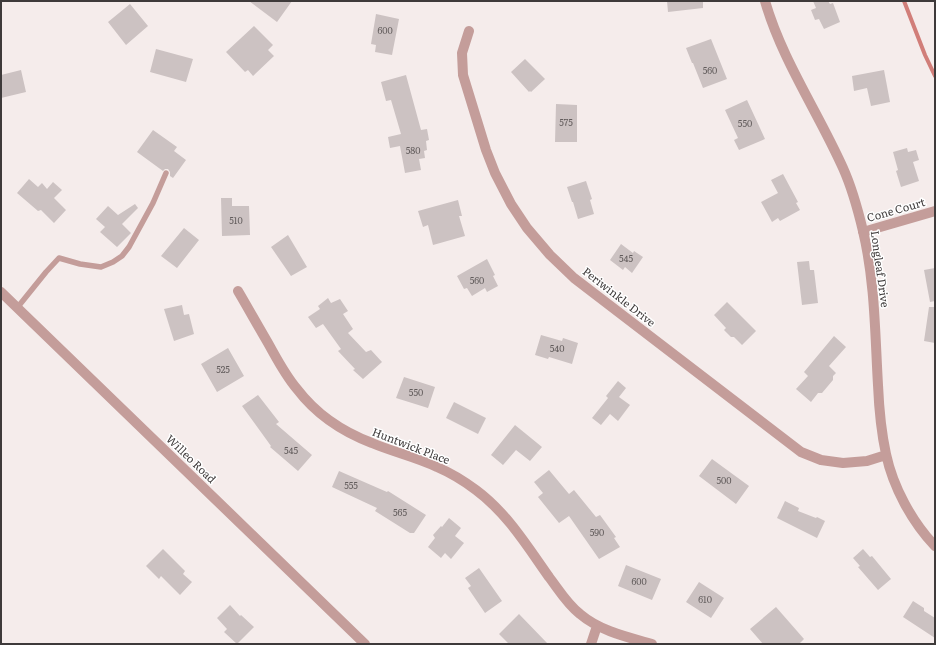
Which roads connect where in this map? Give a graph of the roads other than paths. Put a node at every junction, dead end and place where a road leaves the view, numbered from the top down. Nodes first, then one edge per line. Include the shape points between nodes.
1 (765, 1) edge
2 (469, 31) dead end
3 (166, 173) dead end
4 (935, 212) edge
5 (864, 232) junction
6 (238, 291) dead end
7 (1, 292) edge
8 (17, 308) junction
9 (886, 455) junction
10 (935, 546) edge
11 (597, 626) junction
12 (365, 644) edge
13 (591, 644) edge
14 (652, 644) edge

1 - 5 street, Longleaf Drive via 779,41 843,168
2 - 9 street, Periwinkle Drive via 462,53 463,75 486,150 511,204 550,255 574,278 801,452 820,460 843,463 867,461
3 - 8 lane via 153,203 122,256 101,267 59,258
4 - 5 street, Cone Court
5 - 9 street, Longleaf Drive via 872,282 880,422
6 - 11 street, Huntwick Place via 284,373 312,406 352,435 436,466 476,490 511,524 568,603
7 - 8 street, Willeo Road
8 - 12 street, Willeo Road
9 - 10 street, Longleaf Drive via 896,485 910,514
11 - 13 street
11 - 14 street, Huntwick Place

